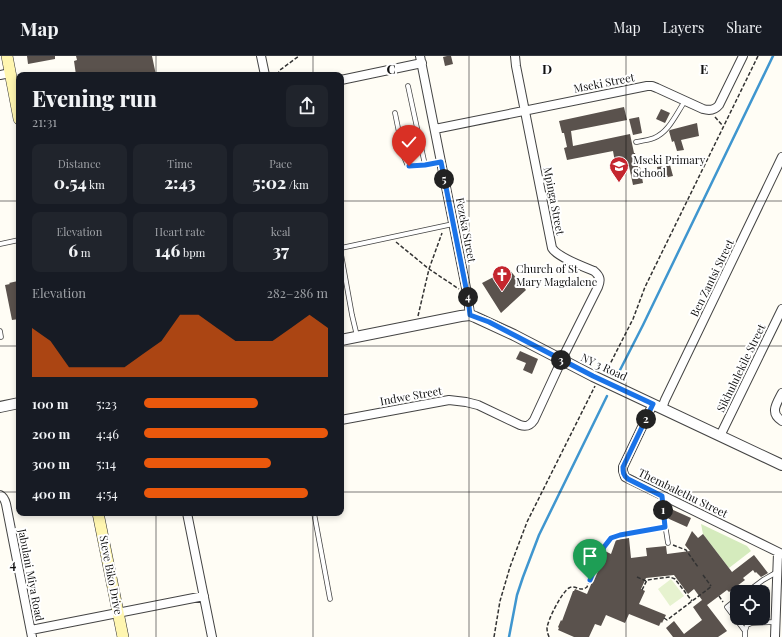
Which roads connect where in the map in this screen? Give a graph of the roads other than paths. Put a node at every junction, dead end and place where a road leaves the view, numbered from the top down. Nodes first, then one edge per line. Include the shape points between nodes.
1 (7, 56) edge
2 (261, 56) edge
3 (515, 56) edge
4 (743, 56) edge
5 (421, 60) edge
6 (264, 72) edge
7 (8, 74) edge
8 (344, 79) edge
9 (408, 86) dead end
10 (685, 101) junction
11 (16, 107) edge
12 (524, 111) junction
13 (395, 113) dead end
14 (435, 129) junction
15 (636, 142) dead end
16 (782, 158) edge
17 (441, 162) junction
18 (425, 165) junction
19 (454, 224) junction
20 (16, 241) edge
21 (0, 244) edge
22 (344, 247) edge
23 (344, 271) edge
24 (782, 310) edge
25 (470, 315) junction
26 (0, 331) edge
27 (358, 336) junction
28 (1, 338) dead end
29 (344, 339) edge
30 (562, 361) junction
31 (782, 393) edge
32 (16, 404) edge
33 (3, 406) edge
34 (658, 406) junction
35 (344, 419) edge
36 (782, 421) edge
37 (528, 426) joint
38 (720, 436) junction
39 (782, 465) edge
40 (0, 495) edge
41 (662, 496) junction
42 (99, 516) edge
43 (188, 516) edge
44 (315, 516) edge
45 (665, 527) junction
46 (644, 531) road end
47 (668, 543) road end
48 (780, 554) edge
49 (777, 572) junction
50 (756, 585) edge
51 (204, 596) junction
52 (330, 599) dead end
53 (118, 613) junction
54 (776, 622) junction
55 (740, 625) edge
56 (745, 631) junction
57 (32, 634) edge
58 (123, 637) edge
59 (212, 637) edge
60 (745, 637) edge
61 (775, 637) edge

1 - 7 main road
2 - 6 street
3 - 12 street, Mpinga Street
4 - 10 street, Mseki Street via 716,108 708,111
5 - 8 street
5 - 14 street, Fezeka Street
7 - 11 main road
9 - 18 lane
10 - 12 street, Mseki Street via 647,86
10 - 15 lane via 663,132 654,138
12 - 14 street, Mseki Street
12 - 30 street, Mpinga Street via 552,248 559,255 594,271 600,280
13 - 18 lane via 407,164
14 - 17 street, Fezeka Street
16 - 34 street, Ben Zantsi Street via 668,393
17 - 18 lane
17 - 19 street, Fezeka Street
19 - 22 lane
19 - 25 street, Fezeka Street
20 - 21 lane
23 - 27 lane
24 - 38 street, Sikhululekile Street
25 - 27 street, NY 3 Road
25 - 30 street, NY 3 Road via 489,322
26 - 28 lane
27 - 29 street, NY 3 Road
30 - 34 street, NY 3 Road
30 - 37 street, Mpinga Street via 534,420
31 - 36 street via 776,404 775,413
32 - 33 street
34 - 38 street, NY 3 Road
34 - 41 street, Thembalethu Street via 623,471 628,479
35 - 37 street, Indwe Street via 449,400 478,405 520,425
38 - 39 street, NY 3 Road
40 - 57 street, Jabulani Miya Road via 6,504
41 - 45 lane
41 - 48 street, Thembalethu Street
42 - 53 main road, Steve Biko Drive
43 - 51 street
44 - 52 lane
45 - 46 lane
45 - 47 lane
48 - 49 street
49 - 50 lane
49 - 54 street
51 - 53 street
51 - 59 street
53 - 57 street
53 - 58 main road, Steve Biko Drive
54 - 56 lane via 752,622 747,625
54 - 61 street
55 - 56 lane
56 - 60 lane

